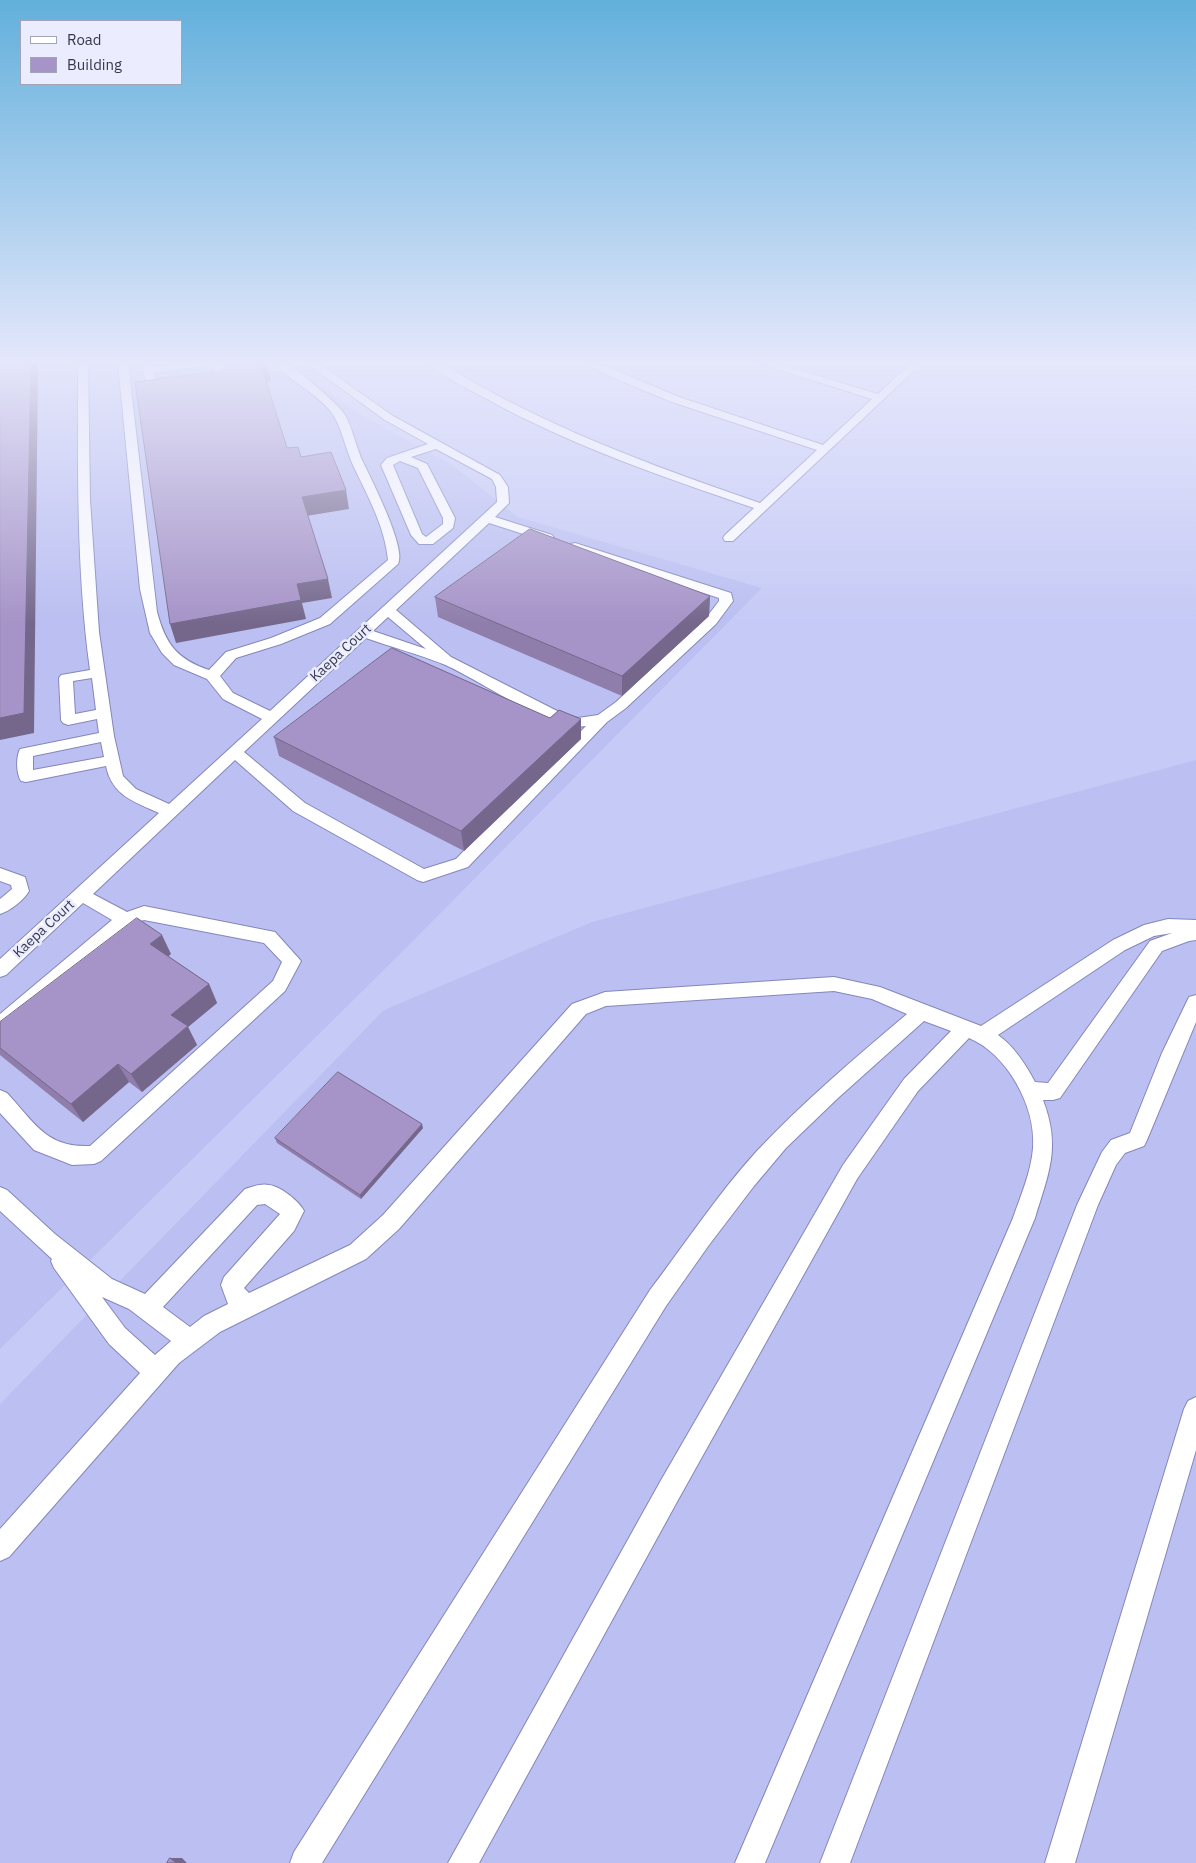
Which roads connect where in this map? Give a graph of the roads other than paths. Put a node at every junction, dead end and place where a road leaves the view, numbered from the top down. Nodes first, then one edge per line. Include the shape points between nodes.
1 (84, 450) edge
2 (131, 450) edge
3 (352, 450) edge
4 (422, 450) edge
5 (445, 450) edge
6 (602, 450) edge
7 (823, 450) edge
8 (401, 457) junction
9 (761, 507) junction
10 (487, 518) junction
11 (729, 538) dead end
12 (388, 610) junction
13 (364, 632) junction
14 (448, 661) junction
15 (98, 673) junction
16 (212, 676) junction
17 (104, 713) junction
18 (272, 718) junction
19 (602, 719) junction
20 (107, 736) junction
21 (235, 752) junction
22 (112, 760) junction
23 (170, 811) junction
24 (0, 874) edge
25 (80, 894) junction
26 (0, 908) edge
27 (125, 919) junction
28 (1196, 927) edge
29 (1196, 932) edge
30 (8, 952) edge
31 (0, 970) edge
32 (1196, 1002) edge
33 (922, 1012) junction
34 (0, 1025) edge
35 (974, 1032) junction
36 (1029, 1090) junction
37 (0, 1098) edge
38 (0, 1197) edge
39 (47, 1241) junction
40 (247, 1305) junction
41 (147, 1308) junction
42 (190, 1341) junction
43 (156, 1372) junction
44 (1196, 1409) edge
45 (0, 1548) edge
46 (305, 1863) edge
47 (463, 1863) edge
48 (750, 1863) edge
49 (835, 1863) edge
50 (1060, 1863) edge

1 - 15 street via 92,632
2 - 16 street via 148,593 157,633 169,653 187,668
3 - 16 street via 393,548 394,561 325,621 231,655
4 - 8 street
5 - 10 street, Kaepa Court via 496,477 502,487 503,503
6 - 9 street via 644,468
7 - 9 street
8 - 8 street via 388,462 388,469 418,534 423,541 429,541 449,525 449,518 423,466
9 - 11 street
10 - 12 street, Kaepa Court
10 - 19 street via 726,596 726,602 712,622
12 - 13 street, Kaepa Court
12 - 14 street
13 - 14 street
13 - 18 street, Kaepa Court
14 - 19 street via 558,718 578,723
15 - 17 street
15 - 17 street via 66,678 68,720
16 - 18 street via 228,696
17 - 20 street
18 - 21 street, Kaepa Court
19 - 21 street via 462,863 424,876 300,807
20 - 22 street
20 - 22 street via 25,753 26,777
21 - 23 street, Kaepa Court
22 - 23 street via 116,778 130,793
23 - 25 street, Kaepa Court
24 - 26 street via 19,881 21,890
25 - 27 street
25 - 30 street, Kaepa Court
27 - 34 street
27 - 37 street via 144,913 269,937 292,962 279,986 94,1155 72,1156 41,1144
28 - 35 street via 1168,926 1150,930 1119,945
29 - 36 street via 1156,946 1053,1092
30 - 31 street, Kaepa Court
32 - 49 street via 1137,1140 1118,1146 1088,1205
33 - 35 street
33 - 40 street via 884,995 834,984 605,999 578,1009 391,1222 358,1252
33 - 46 street via 778,1143 707,1229 658,1298
35 - 36 street via 1004,1052
35 - 47 street via 911,1085 850,1172
36 - 48 street via 1043,1141 1037,1178 1024,1218
38 - 39 street
39 - 41 street via 104,1287
39 - 43 street via 117,1336
40 - 41 street via 235,1295 232,1285 286,1224 293,1211 268,1194 252,1196
40 - 42 street via 212,1324
41 - 42 street
42 - 43 street
43 - 45 street
44 - 50 street

